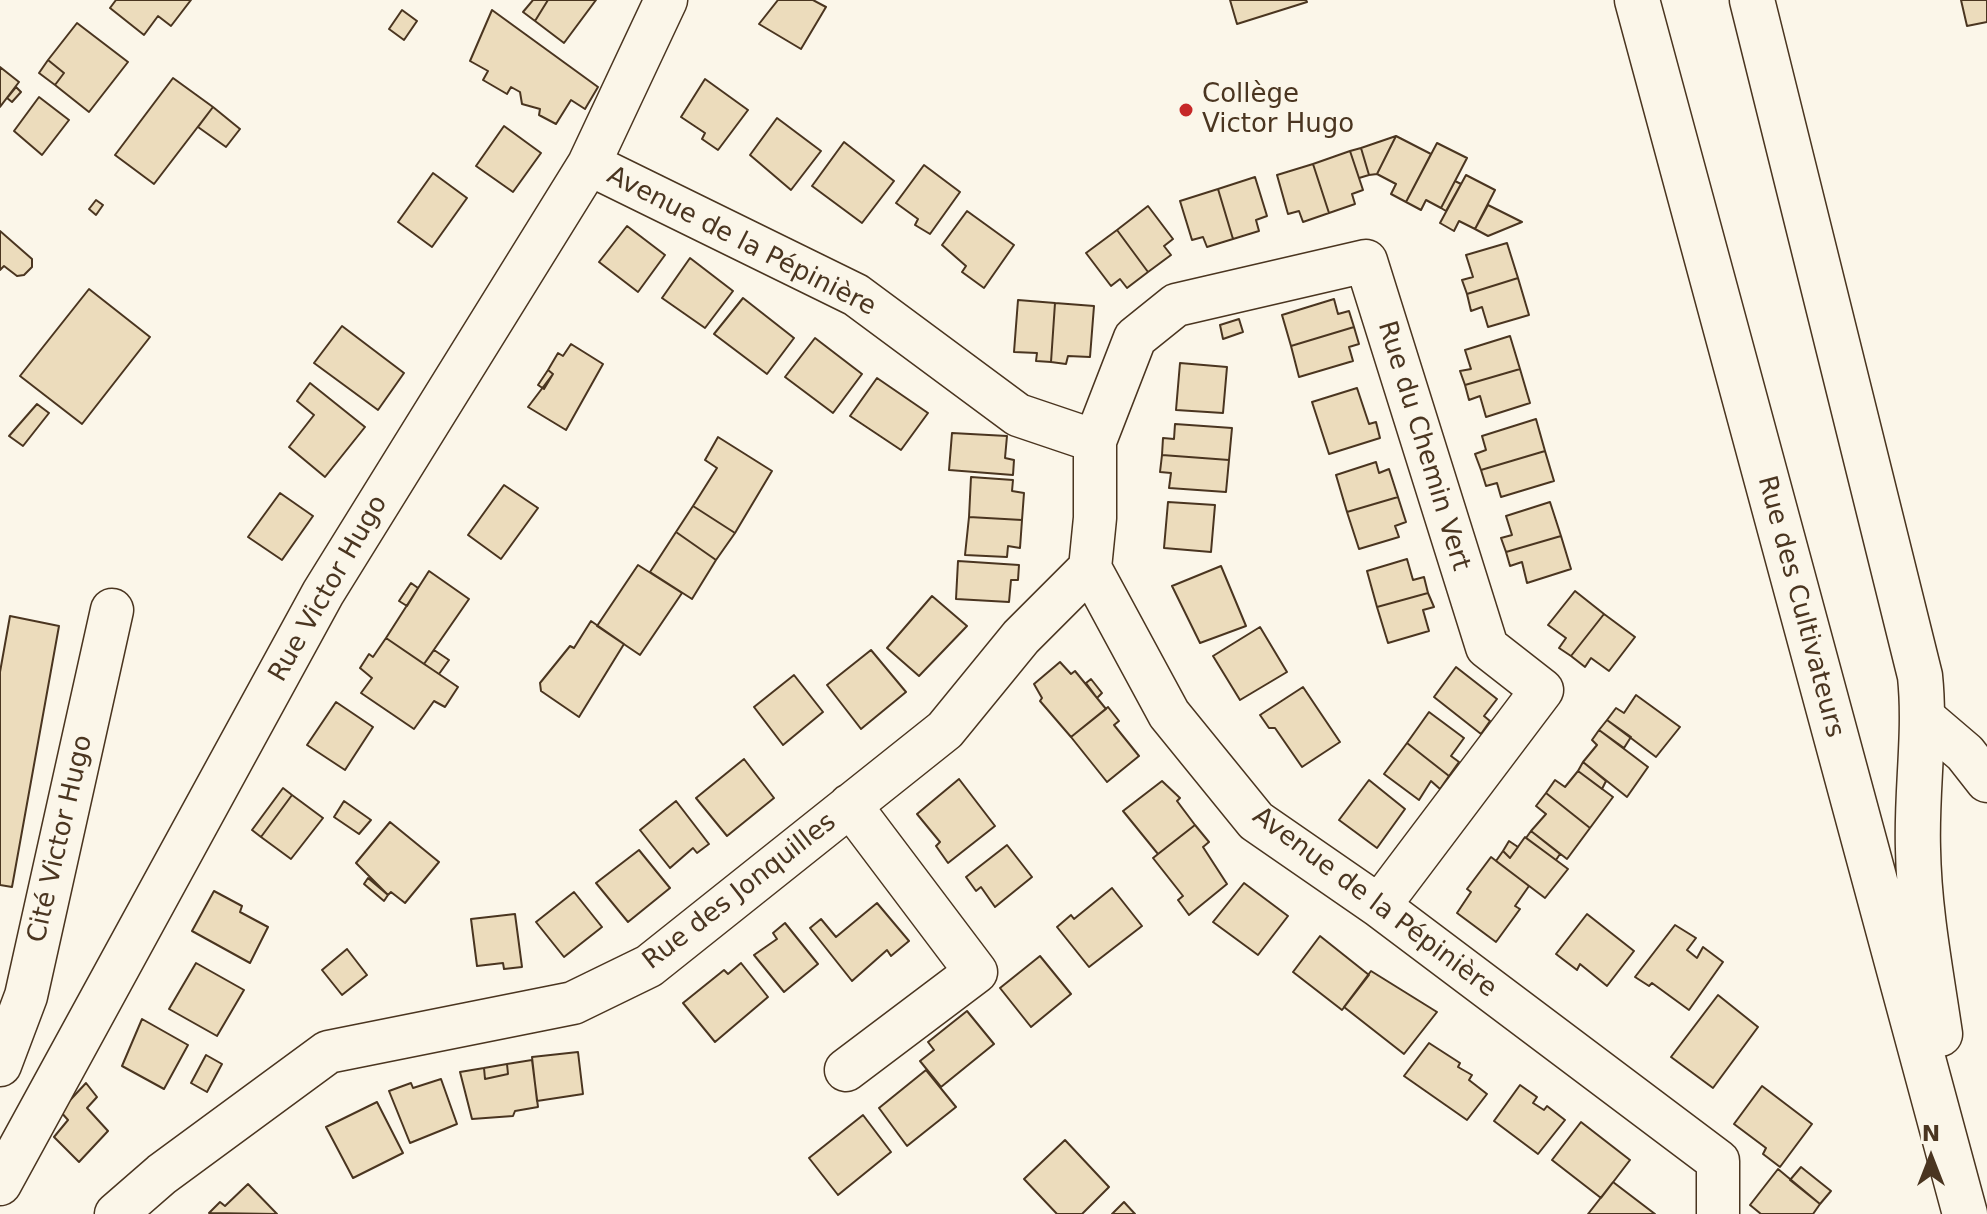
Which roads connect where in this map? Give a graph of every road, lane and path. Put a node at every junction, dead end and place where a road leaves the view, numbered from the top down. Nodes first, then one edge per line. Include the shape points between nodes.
1 (666, 0) edge
2 (1615, 0) edge
3 (1637, 0) edge
4 (1752, 0) edge
5 (589, 164) junction
6 (1095, 441) junction
7 (1090, 568) junction
8 (112, 610) dead end
9 (1924, 718) junction
10 (1836, 742) junction
11 (1987, 781) edge
12 (850, 805) junction
13 (1379, 906) junction
14 (0, 1065) edge
15 (846, 1070) dead end
16 (0, 1184) edge
17 (116, 1214) edge
18 (1718, 1214) edge
19 (1966, 1214) edge

1 - 5 street, Rue Victor Hugo
2 - 10 main road
3 - 10 main road, Rue des Cultivateurs
4 - 9 main road via 1920,676
5 - 6 street, Avenue de la Pépinière via 856,295 1018,415
5 - 16 street, Rue Victor Hugo via 323,593
6 - 7 street
6 - 13 street, Rue du Chemin Vert via 1135,338 1176,305 1366,261 1487,647 1542,690
7 - 12 street, Rue des Jonquilles via 1021,637 945,730
7 - 13 street, Avenue de la Pépinière via 1169,714 1256,821
8 - 14 street, Cité Victor Hugo via 26,996
9 - 11 street via 1965,753
9 - 19 main road via 1918,798 1920,895
10 - 19 main road, Rue des Cultivateurs
12 - 15 street via 976,972
12 - 17 street, Rue des Jonquilles via 649,966 573,1003 328,1052
13 - 18 street, Avenue de la Pépinière via 1718,1161

